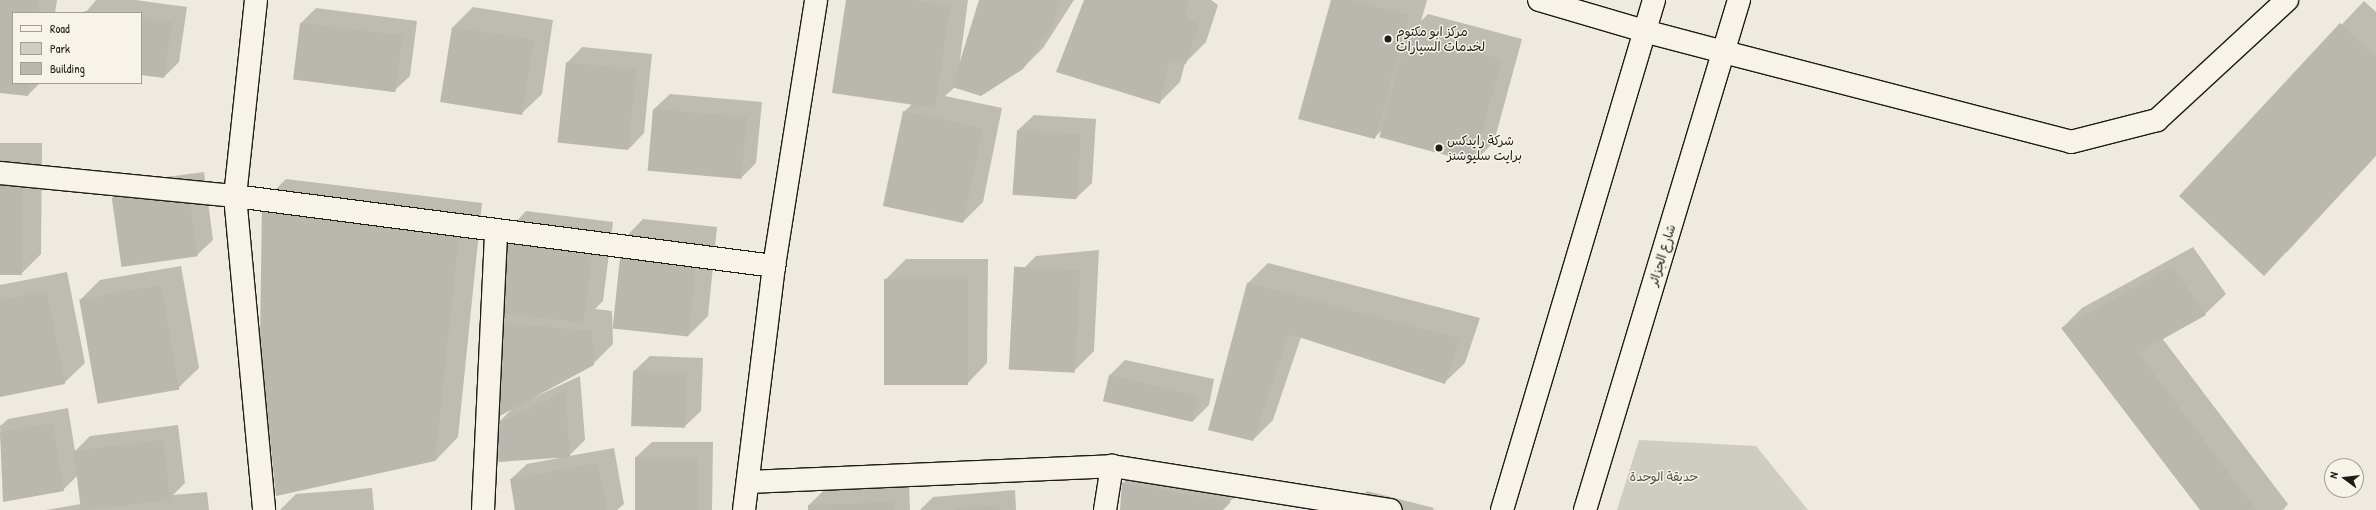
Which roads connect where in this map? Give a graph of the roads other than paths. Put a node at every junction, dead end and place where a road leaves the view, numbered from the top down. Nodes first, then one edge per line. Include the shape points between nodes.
1 (256, 0) edge
2 (816, 0) edge
3 (1539, 0) edge
4 (1654, 0) edge
5 (1739, 0) edge
6 (2287, 0) edge
7 (1644, 31) junction
8 (1724, 52) junction
9 (0, 173) edge
10 (236, 196) junction
11 (496, 230) junction
12 (774, 266) junction
13 (1112, 466) junction
14 (748, 482) junction
15 (264, 510) edge
16 (483, 510) edge
17 (744, 510) edge
18 (1105, 510) edge
19 (1390, 510) edge
20 (1502, 510) edge
21 (1585, 510) edge

1 - 10 street
2 - 12 street
3 - 7 street
4 - 7 street
5 - 8 street, شارع الجزائر
6 - 8 street via 2157,120 2071,142
7 - 8 street
7 - 20 street
8 - 21 street, شارع الجزائر
9 - 10 street
10 - 11 street
10 - 15 street
11 - 12 street
11 - 16 street
12 - 14 street
13 - 14 street
13 - 18 street
13 - 19 street
14 - 17 street

